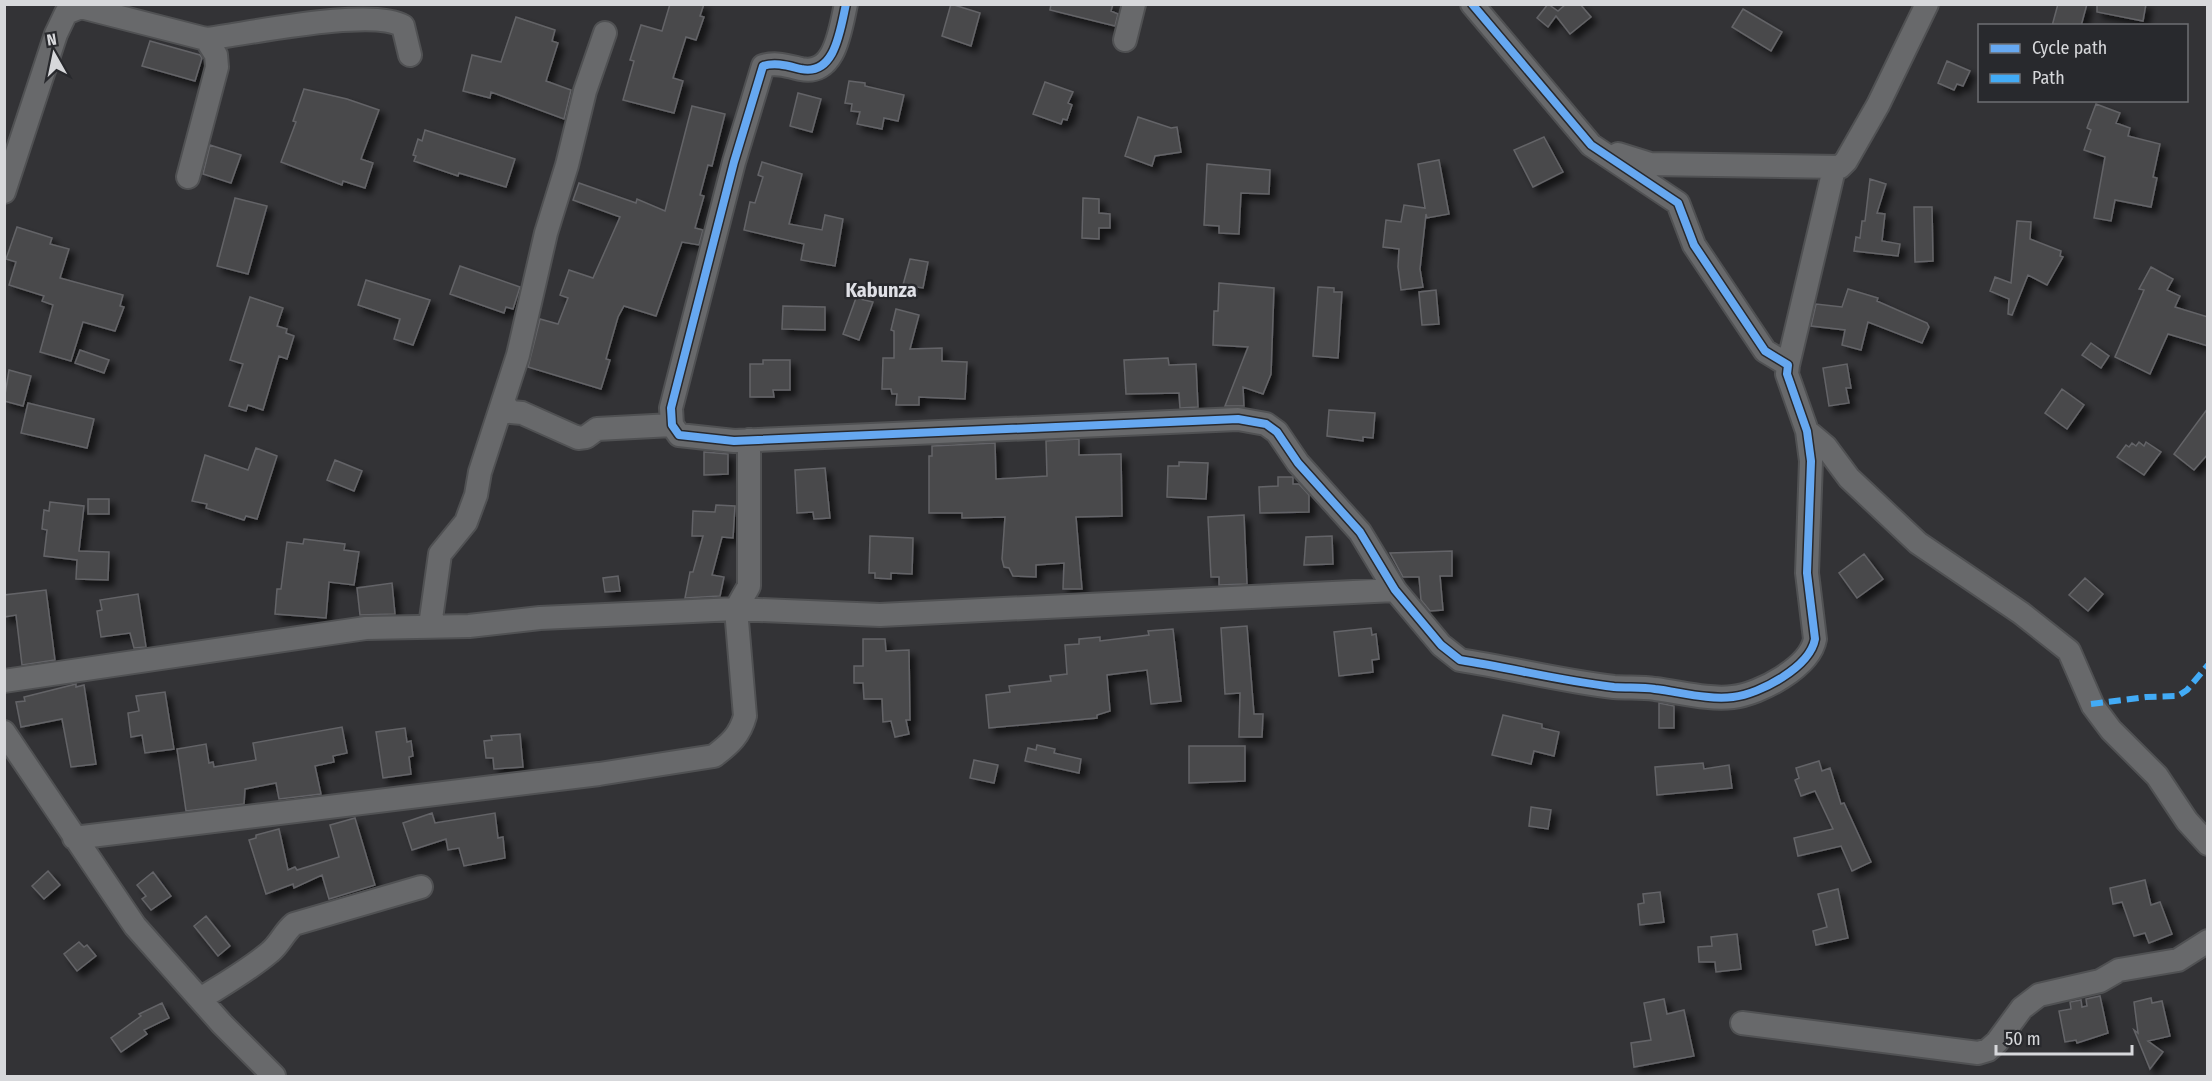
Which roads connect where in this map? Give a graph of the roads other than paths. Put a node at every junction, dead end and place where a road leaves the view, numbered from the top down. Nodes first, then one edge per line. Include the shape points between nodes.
1 (846, 4) edge
2 (1134, 4) edge
3 (1472, 4) edge
4 (1927, 4) edge
5 (604, 33) dead end
6 (206, 39) junction
7 (1125, 40) dead end
8 (410, 55) dead end
9 (1591, 145) junction
10 (1834, 169) junction
11 (188, 177) dead end
12 (4, 192) edge
13 (1788, 365) junction
14 (504, 404) junction
15 (672, 425) junction
16 (1807, 431) junction
17 (749, 440) junction
18 (1395, 590) junction
19 (736, 609) junction
20 (430, 626) junction
21 (4, 681) edge
22 (4, 732) edge
23 (74, 838) junction
24 (2208, 844) edge
25 (421, 887) dead end
26 (2208, 941) edge
27 (200, 999) junction
28 (1743, 1023) dead end
29 (274, 1077) edge

1 - 15 street via 832,55 822,68 812,71 771,63 763,66 671,408
2 - 7 street
3 - 9 street
4 - 10 street via 1878,105 1846,161
5 - 14 street via 546,233
6 - 8 street via 361,19 395,21 404,26
6 - 11 street via 216,55 217,67
6 - 12 street via 81,7 66,13
9 - 10 street via 1650,164
9 - 13 street via 1678,203 1694,245 1764,351
10 - 13 street
13 - 16 street via 1787,374
14 - 15 street via 511,412 522,413 578,438 597,429
14 - 20 street via 466,522 440,554
15 - 17 street via 679,435
16 - 18 street via 1811,461 1807,573 1814,647 1780,679 1756,691 1719,698 1614,687 1460,660
16 - 24 street via 1826,447 1849,478 1918,543 2069,651 2092,706 2157,776
17 - 18 street via 1238,419 1266,424 1360,532
17 - 19 street via 749,586
18 - 19 street via 880,615
19 - 20 street
19 - 23 street via 745,716 741,731 714,756 587,776
20 - 21 street via 366,628
22 - 23 street
23 - 27 street via 135,926
25 - 27 street via 294,924 265,956
26 - 28 street via 2178,960 2120,970 2100,981 2039,994 2022,1008 1997,1042 1978,1053
27 - 29 street

